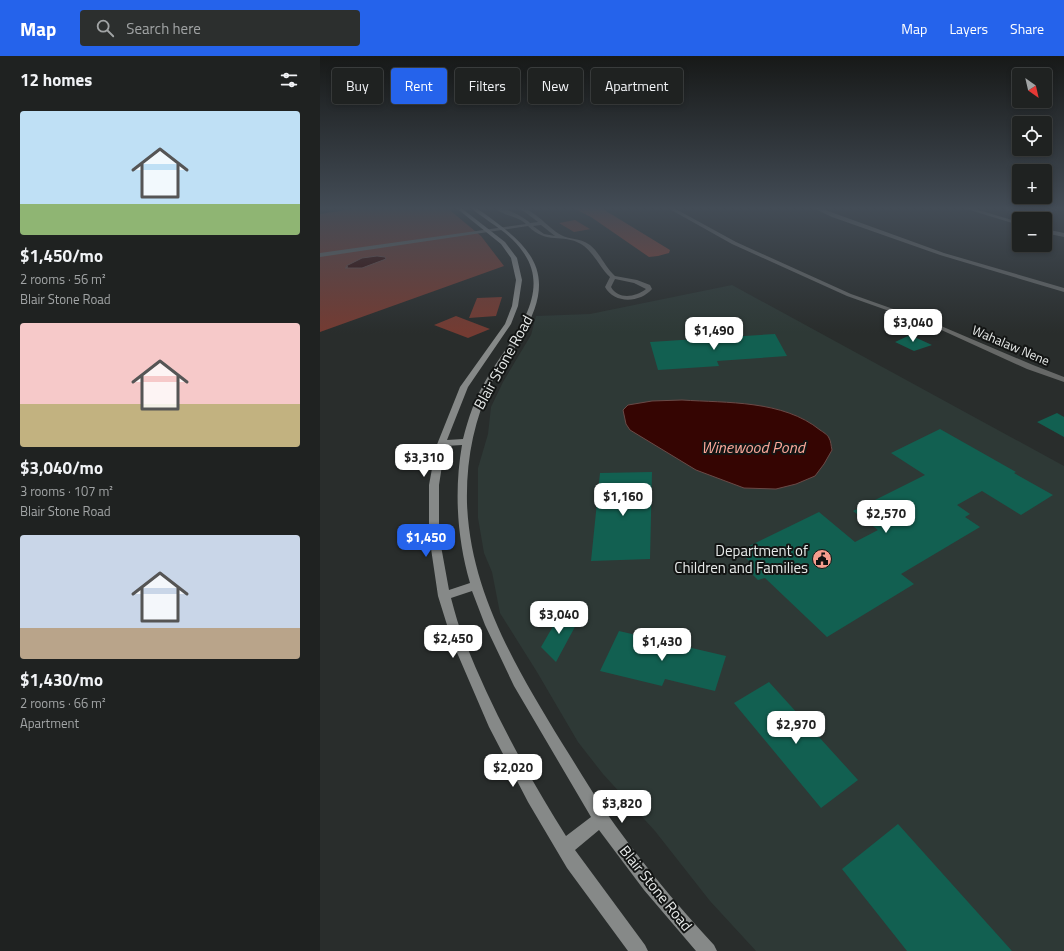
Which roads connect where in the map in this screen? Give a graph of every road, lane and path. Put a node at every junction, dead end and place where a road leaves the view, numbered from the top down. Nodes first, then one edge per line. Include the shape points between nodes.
1 (367, 249) edge
2 (507, 249) edge
3 (522, 249) edge
4 (591, 249) edge
5 (747, 249) edge
6 (928, 249) edge
7 (320, 255) edge
8 (613, 277) junction
9 (1064, 290) edge
10 (527, 323) junction
11 (508, 324) junction
12 (1063, 378) edge
13 (466, 442) junction
14 (442, 443) junction
15 (476, 585) junction
16 (444, 596) junction
17 (601, 819) junction
18 (564, 848) junction
19 (639, 951) edge
20 (708, 951) edge

1 - 7 street
2 - 11 main road, Blair Stone Road via 514,258 519,280 515,306
3 - 10 main road, Blair Stone Road via 530,258 536,286
4 - 8 street via 607,273
5 - 12 street, Wahalaw Nene via 849,295 939,327 1030,367
6 - 9 street
8 - 8 street via 644,283 649,289 641,295 618,296 608,287
10 - 11 main road
10 - 13 main road, Blair Stone Road via 489,382 476,410
11 - 14 main road, Blair Stone Road via 464,387
13 - 14 main road
13 - 15 main road, Blair Stone Road via 462,476 462,515
14 - 16 main road, Blair Stone Road via 434,485 434,535
15 - 16 main road
15 - 17 main road, Blair Stone Road via 490,625 521,688
16 - 18 main road, Blair Stone Road via 458,641 496,727 533,797
17 - 18 main road
17 - 20 main road, Blair Stone Road via 668,907
18 - 19 main road, Blair Stone Road

